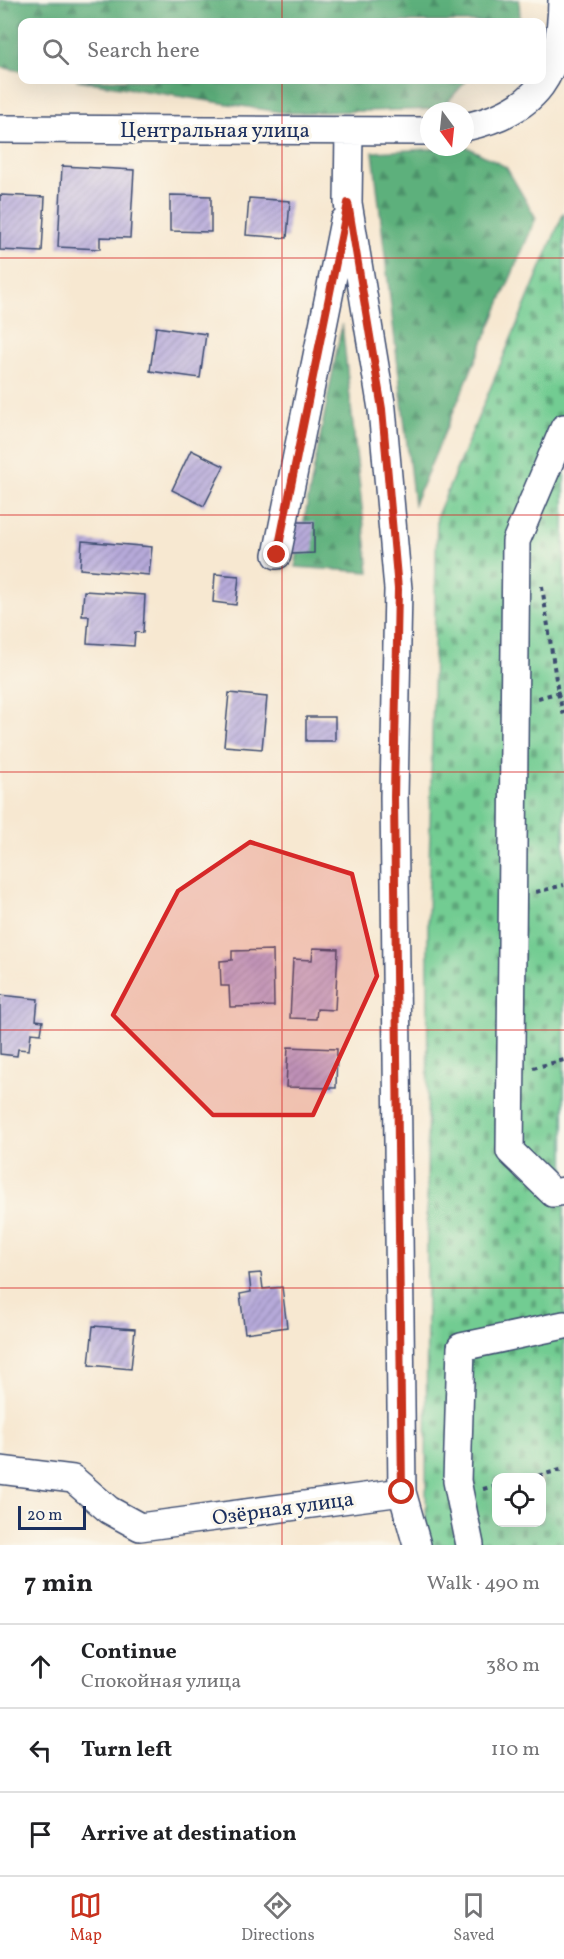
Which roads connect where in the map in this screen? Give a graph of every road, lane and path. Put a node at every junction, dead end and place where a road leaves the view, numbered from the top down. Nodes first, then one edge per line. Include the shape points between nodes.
1 (562, 0) edge
2 (546, 77) edge
3 (543, 84) edge
4 (474, 125) edge
5 (0, 129) edge
6 (349, 130) junction
7 (420, 131) edge
8 (348, 203) junction
9 (564, 428) edge
10 (277, 555) dead end
11 (541, 576) dead end
12 (564, 716) edge
13 (564, 1191) edge
14 (564, 1325) edge
15 (564, 1469) edge
16 (0, 1470) edge
17 (546, 1474) edge
18 (402, 1492) junction
19 (417, 1545) edge
20 (470, 1545) edge

1 - 2 street via 554,62
3 - 4 street via 519,108
5 - 6 street, Центральная улица
6 - 7 street, Центральная улица
6 - 8 street
8 - 10 street
8 - 18 street via 382,409 398,589 394,797
9 - 13 street via 516,541 510,1151 553,1193
11 - 12 path
14 - 20 street via 461,1347 457,1481
15 - 17 path
16 - 18 street, Озёрная улица via 73,1479 109,1510 140,1527
18 - 19 street

